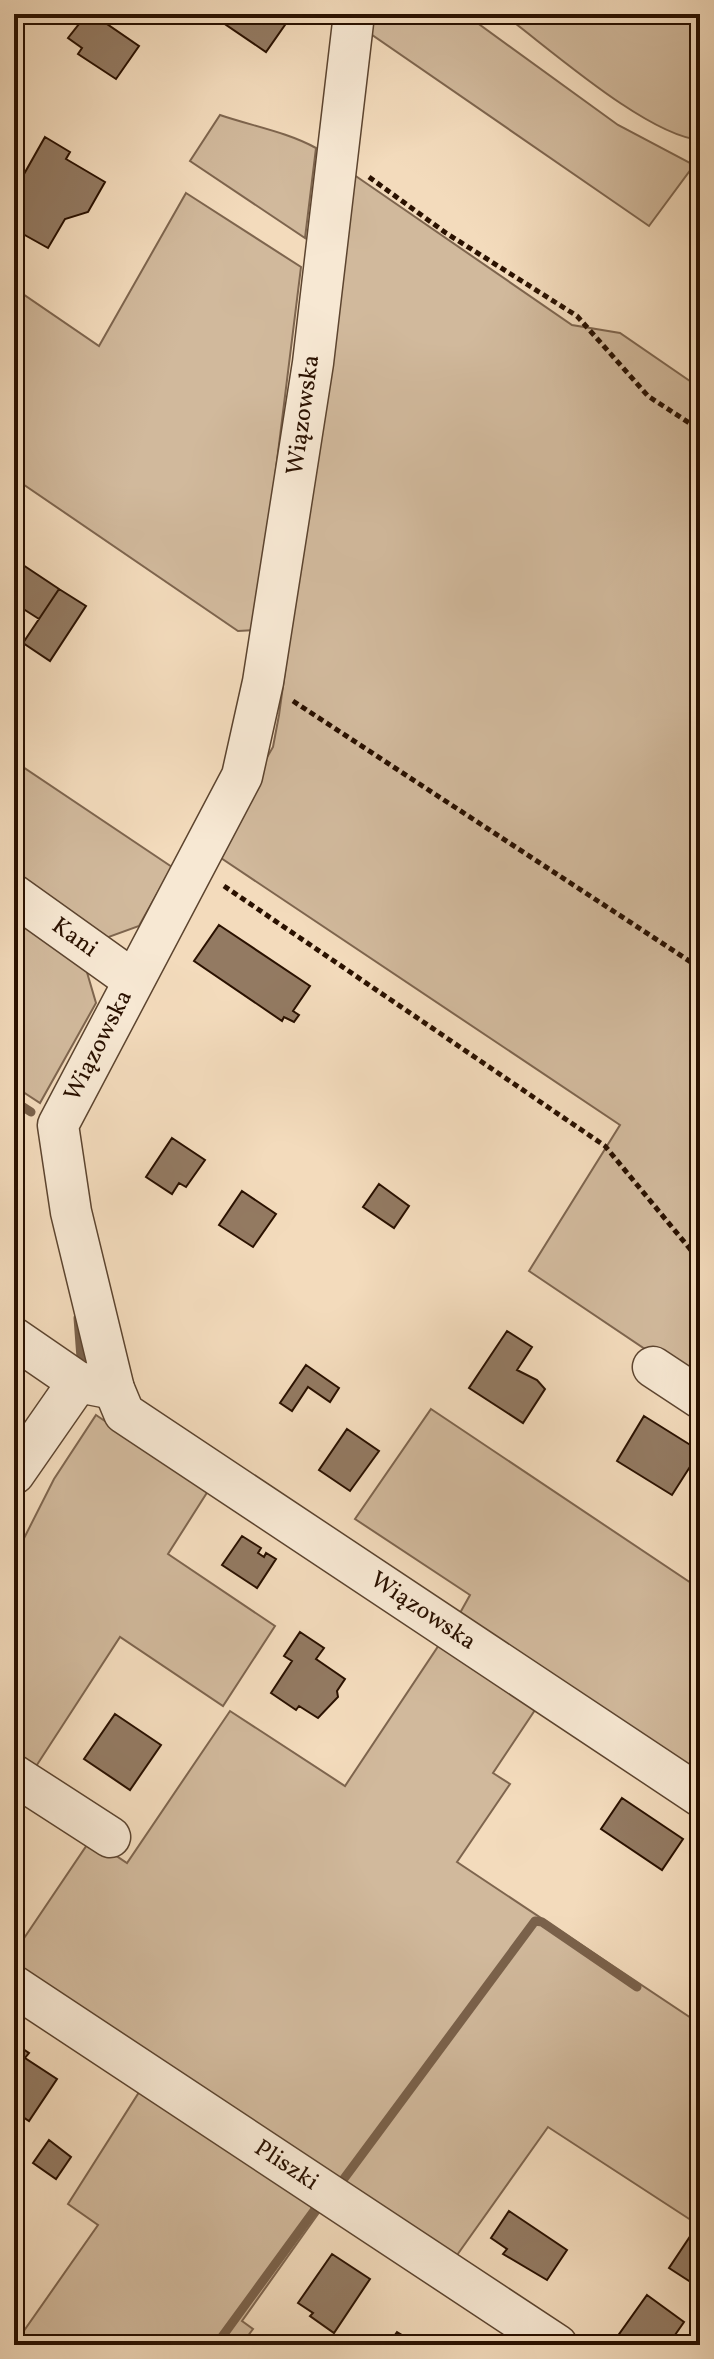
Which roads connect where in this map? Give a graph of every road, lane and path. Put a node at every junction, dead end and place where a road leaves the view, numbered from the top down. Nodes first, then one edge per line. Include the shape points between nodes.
1 (354, 14) edge
2 (335, 153) junction
3 (700, 430) edge
4 (263, 682) junction
5 (224, 887) dead end
6 (14, 895) edge
7 (700, 968) edge
8 (133, 980) junction
9 (700, 1261) edge
10 (14, 1338) edge
11 (653, 1367) dead end
12 (96, 1385) junction
13 (700, 1398) edge
14 (14, 1474) edge
15 (14, 1775) edge
16 (700, 1796) edge
17 (110, 1837) dead end
18 (14, 1986) edge
19 (557, 2345) edge

1 - 2 street, Wiązowska
2 - 3 path via 446,233 577,316 648,396
2 - 4 street, Wiązowska via 313,363
4 - 7 path
4 - 8 street, Wiązowska via 242,776
5 - 9 path via 605,1146
6 - 8 street, Kani
8 - 12 street, Wiązowska via 58,1125
10 - 12 street
11 - 13 street
12 - 14 street
12 - 16 street, Wiązowska via 136,1424
15 - 17 street
18 - 19 street, Pliszki

